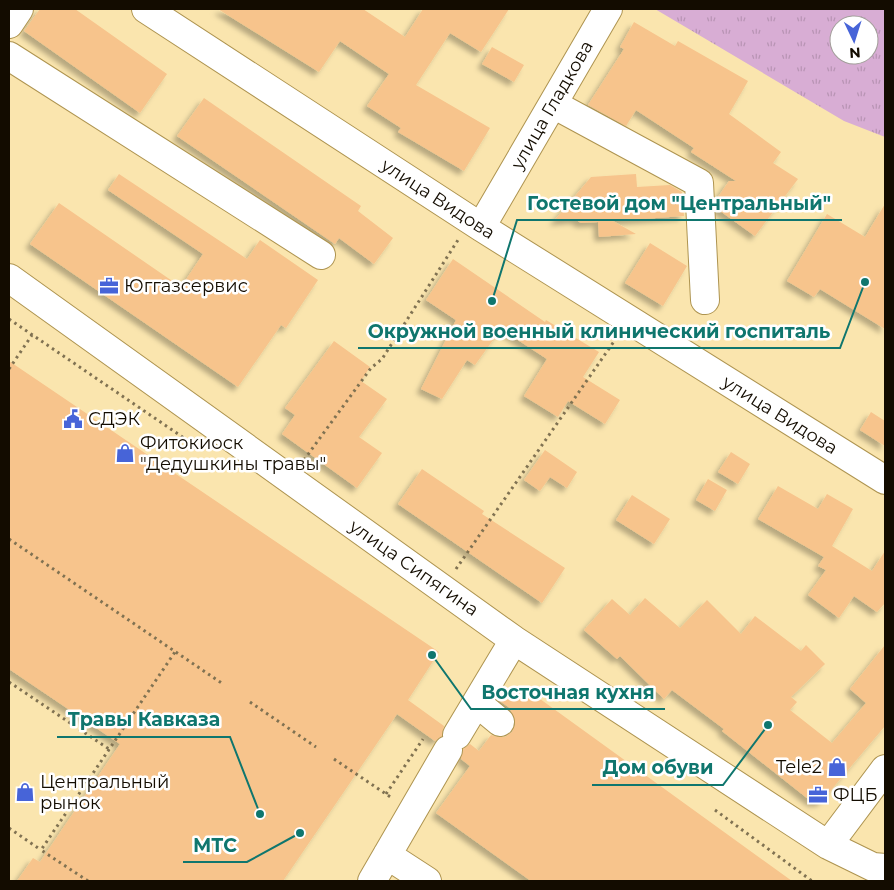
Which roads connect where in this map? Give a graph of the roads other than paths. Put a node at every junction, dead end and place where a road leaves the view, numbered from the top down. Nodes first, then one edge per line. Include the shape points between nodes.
1 (19, 9) edge
2 (146, 9) edge
3 (608, 9) edge
4 (9, 24) edge
5 (9, 56) edge
6 (553, 104) junction
7 (471, 231) junction
8 (321, 255) dead end
9 (9, 278) edge
10 (705, 300) dead end
11 (885, 480) edge
12 (514, 640) junction
13 (476, 703) junction
14 (500, 722) dead end
15 (885, 769) edge
16 (828, 844) junction
17 (387, 856) junction
18 (885, 868) edge
19 (372, 881) edge
20 (427, 881) edge

1 - 4 street
2 - 7 street, улица Видова
3 - 6 street, улица Гладкова
5 - 8 street
6 - 7 street, улица Гладкова
6 - 10 street via 699,184
7 - 11 street, улица Видова
9 - 12 street, улица Сипягина
12 - 13 street
12 - 16 street, улица Сипягина
13 - 14 street
13 - 17 street via 453,743 445,781 413,812
15 - 16 street
16 - 18 street, улица Сипягина via 873,867
17 - 19 street
17 - 20 street

